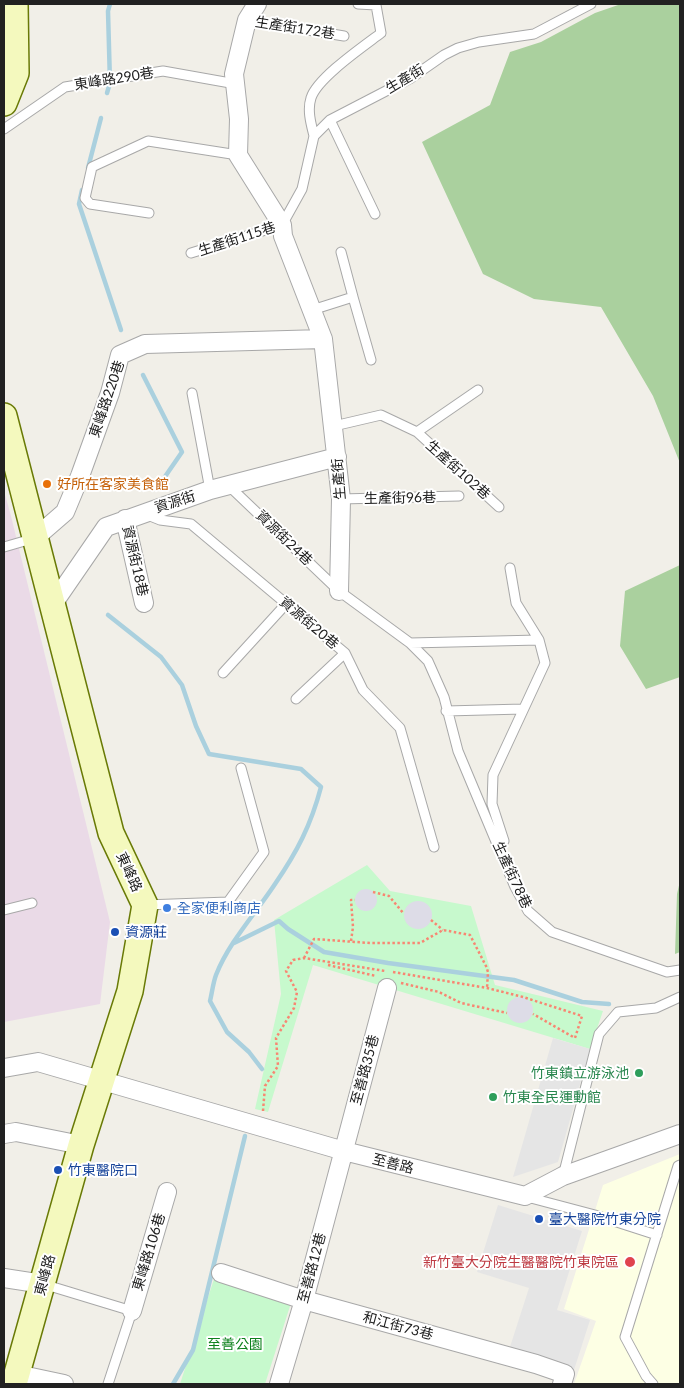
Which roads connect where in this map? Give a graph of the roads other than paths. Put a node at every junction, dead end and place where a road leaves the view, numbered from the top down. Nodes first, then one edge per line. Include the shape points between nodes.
1 (15, 4) edge
2 (257, 4) edge
3 (358, 4) edge
4 (591, 4) edge
5 (247, 20) junction
6 (344, 36) dead end
7 (236, 84) junction
8 (4, 103) edge
9 (330, 120) junction
10 (4, 130) edge
11 (314, 136) junction
12 (238, 155) junction
13 (149, 213) dead end
14 (375, 214) dead end
15 (282, 224) junction
16 (341, 252) dead end
17 (192, 253) dead end
18 (354, 296) junction
19 (312, 310) junction
20 (323, 339) junction
21 (371, 360) dead end
22 (478, 390) dead end
23 (192, 393) dead end
24 (4, 416) edge
25 (334, 426) junction
26 (416, 432) junction
27 (337, 457) junction
28 (228, 485) junction
29 (210, 490) junction
30 (459, 496) dead end
31 (341, 499) junction
32 (499, 507) dead end
33 (143, 512) junction
34 (125, 519) junction
35 (35, 538) junction
36 (4, 547) edge
37 (510, 568) dead end
38 (339, 591) junction
39 (144, 603) dead end
40 (53, 604) junction
41 (286, 604) junction
42 (539, 640) junction
43 (410, 643) junction
44 (345, 653) junction
45 (223, 672) dead end
46 (296, 699) dead end
47 (523, 709) junction
48 (446, 711) junction
49 (241, 768) dead end
50 (504, 841) dead end
51 (434, 847) dead end
52 (32, 903) dead end
53 (145, 905) junction
54 (4, 910) edge
55 (680, 970) edge
56 (389, 982) road end
57 (680, 998) edge
58 (4, 1068) edge
59 (102, 1081) junction
60 (4, 1134) edge
61 (680, 1134) edge
62 (81, 1145) junction
63 (344, 1151) junction
64 (680, 1165) edge
65 (563, 1176) junction
66 (167, 1192) dead end
67 (524, 1196) junction
68 (657, 1235) junction
69 (221, 1273) dead end
70 (4, 1278) edge
71 (43, 1284) junction
72 (304, 1300) junction
73 (132, 1310) junction
74 (16, 1379) edge
75 (64, 1384) edge
76 (108, 1384) edge
77 (279, 1384) edge
78 (562, 1384) edge
79 (653, 1384) edge

1 - 8 main road via 16,73
2 - 5 street
3 - 11 lane via 376,6 381,33 319,83 311,98
4 - 9 lane, 生產街 via 534,34 458,48 411,78
5 - 6 lane, 生產街172巷
5 - 7 street via 234,74
7 - 10 lane, 東峰路290巷 via 164,71 65,87
7 - 12 street
9 - 11 lane, 生產街
9 - 14 lane
11 - 15 lane via 302,189
12 - 13 lane via 148,142 92,167 85,198 90,204
12 - 15 street, 生產街
15 - 17 lane, 生產街115巷
15 - 19 street, 生產街 via 283,236
16 - 18 lane
18 - 19 lane
18 - 21 lane
19 - 20 street, 生產街
20 - 25 street, 生產街
20 - 35 street, 東峰路220巷 via 145,344 120,355 110,393 65,512
22 - 26 lane, 生產街102巷
23 - 29 lane
24 - 35 main road, 東峰路
25 - 26 lane, 生產街102巷 via 381,415
25 - 27 street, 生產街
26 - 32 lane, 生產街102巷
27 - 28 street, 資源街
27 - 31 street, 生產街
28 - 29 street, 資源街
28 - 38 lane, 資源街24巷
29 - 33 street, 資源街
30 - 31 lane, 生產街96巷
31 - 38 street, 生產街
33 - 34 street, 資源街
33 - 41 lane, 資源街20巷 via 160,520 190,524
34 - 39 street, 資源街18巷
34 - 40 street, 資源街 via 106,527
35 - 36 lane
35 - 40 main road, 東峰路
37 - 42 lane, 生產街78巷 via 516,603
38 - 43 lane, 生產街78巷
40 - 53 main road, 東峰路 via 111,834
41 - 44 lane, 資源街20巷
41 - 45 lane
42 - 43 lane
42 - 47 lane, 生產街78巷 via 545,663
43 - 48 lane, 生產街78巷 via 428,661 444,697
44 - 46 lane
44 - 51 lane, 資源街20巷 via 363,690 400,728
47 - 48 lane
47 - 50 lane, 生產街78巷 via 494,775 492,804
48 - 55 lane, 生產街78巷 via 458,751 528,911 552,932 667,972
49 - 53 lane via 264,852 228,902
52 - 54 lane
53 - 59 main road, 東峰路 via 130,991
56 - 63 street, 至善路35巷
57 - 65 lane via 656,1008 618,1012 599,1034
58 - 59 street, 至善路 via 38,1062
59 - 62 main road, 東峰路
59 - 63 street, 至善路
60 - 62 street via 16,1132
61 - 65 street
62 - 71 main road, 東峰路
63 - 67 street, 至善路
63 - 72 street, 至善路12巷
64 - 68 lane
65 - 67 street
66 - 73 street, 東峰路106巷
67 - 68 lane
68 - 79 lane via 625,1337
69 - 72 street, 和江街73巷
70 - 71 street
71 - 73 lane
71 - 74 main road, 東峰路
72 - 77 street, 至善路12巷
72 - 78 street, 和江街73巷 via 536,1364 565,1374
73 - 76 lane, 東峰路106巷
74 - 75 street

